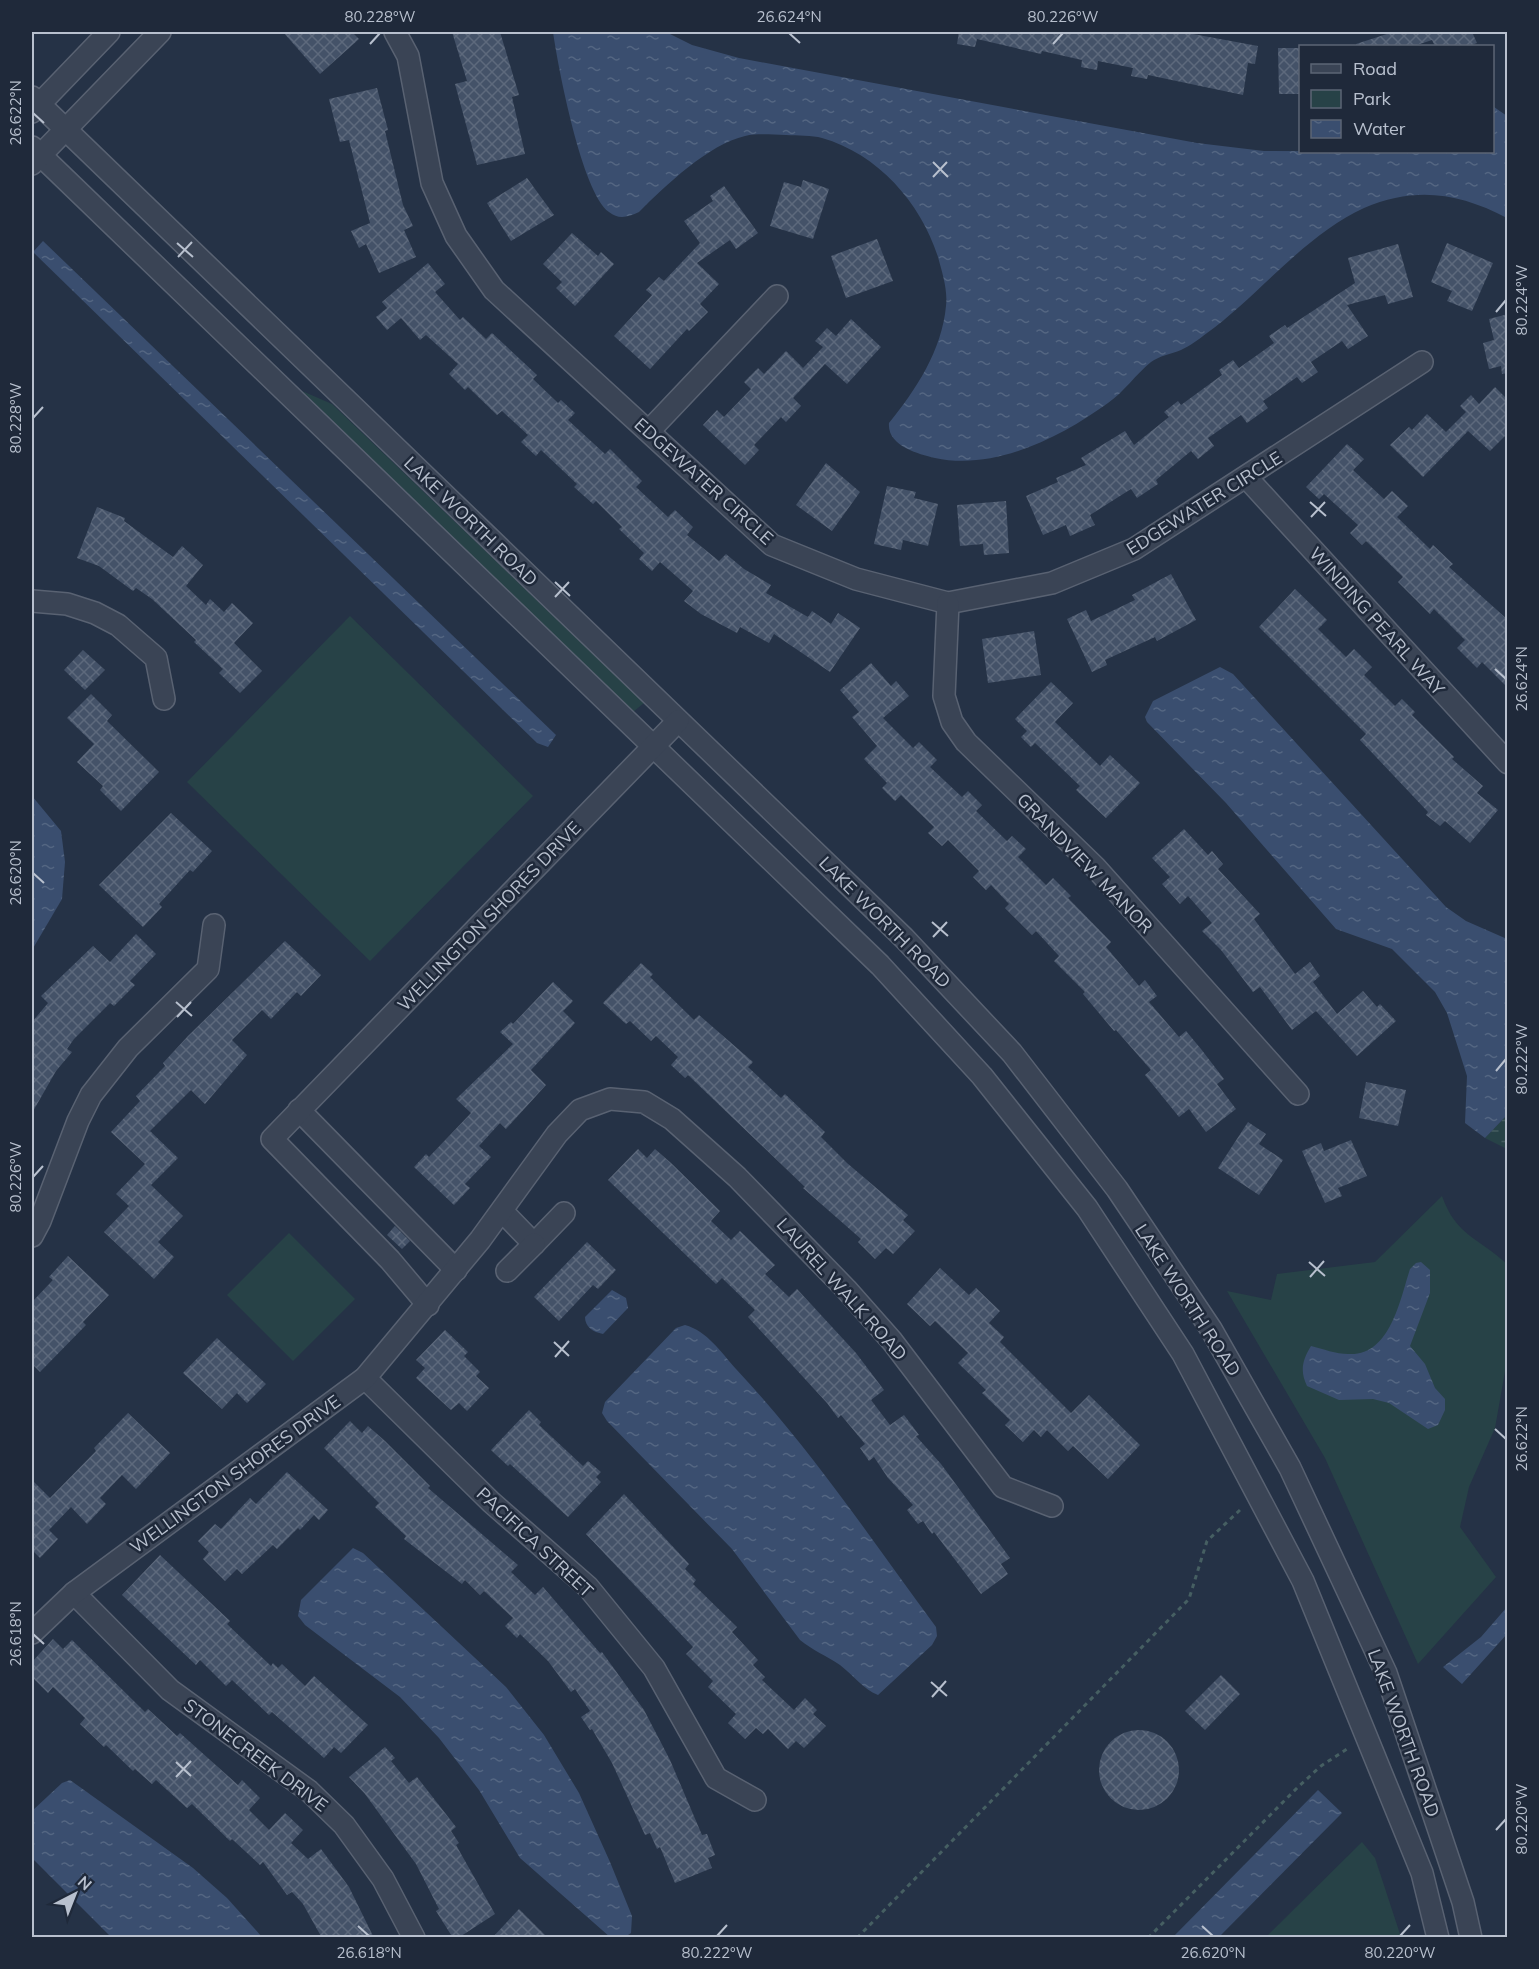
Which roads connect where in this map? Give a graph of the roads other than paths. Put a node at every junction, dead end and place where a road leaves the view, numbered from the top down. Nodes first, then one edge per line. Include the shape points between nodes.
1 (109, 32) edge
2 (160, 32) edge
3 (395, 32) edge
4 (34, 104) edge
5 (66, 130) junction
6 (34, 155) edge
7 (777, 296) dead end
8 (1422, 362) dead end
9 (649, 431) junction
10 (1247, 478) junction
11 (32, 601) edge
12 (948, 603) junction
13 (164, 699) dead end
14 (678, 721) junction
15 (654, 746) junction
16 (1508, 763) edge
17 (214, 925) dead end
18 (1298, 1094) dead end
19 (610, 1099) joint
20 (299, 1110) junction
21 (502, 1210) junction
22 (564, 1213) dead end
23 (32, 1236) edge
24 (534, 1244) junction
25 (456, 1270) junction
26 (507, 1271) dead end
27 (428, 1305) junction
28 (365, 1378) junction
29 (1052, 1506) dead end
30 (74, 1593) junction
31 (32, 1633) edge
32 (755, 1800) dead end
33 (414, 1938) edge
34 (1438, 1938) edge
35 (1471, 1938) edge

1 - 4 street
2 - 5 street
3 - 9 street, EDGEWATER CIRCLE via 408,56 432,183 456,236 494,290
4 - 5 street, LAKE WORTH ROAD
5 - 6 street
5 - 14 street, LAKE WORTH ROAD
6 - 15 street, LAKE WORTH ROAD
7 - 9 street
8 - 10 street, EDGEWATER CIRCLE
9 - 12 street, EDGEWATER CIRCLE via 772,545 856,579
10 - 12 street, EDGEWATER CIRCLE via 1134,549 1052,583
10 - 16 street, WINDING PEARL WAY
11 - 13 street via 67,604 118,625 156,658
12 - 18 street, GRANDVIEW MANOR via 944,696 952,722 966,742 1095,867
14 - 15 street, WELLINGTON SHORES DRIVE
14 - 35 street, LAKE WORTH ROAD via 904,938 1012,1053 1117,1189 1211,1329 1290,1468 1386,1673 1463,1902
15 - 20 street, WELLINGTON SHORES DRIVE
15 - 34 street, LAKE WORTH ROAD via 888,974 982,1076 1100,1228 1183,1354 1303,1581 1422,1873
17 - 23 street via 208,969 128,1048 91,1095
19 - 21 street, WELLINGTON SHORES DRIVE via 580,1110 557,1134
19 - 29 street, LAUREL WALK ROAD via 644,1102 672,1119 737,1177 892,1341 1004,1487
20 - 25 street
20 - 27 street, WELLINGTON SHORES DRIVE via 272,1139 390,1260
21 - 24 street
21 - 25 street, WELLINGTON SHORES DRIVE
22 - 24 street
24 - 26 street
25 - 27 street, WELLINGTON SHORES DRIVE
27 - 28 street, WELLINGTON SHORES DRIVE
28 - 30 street, WELLINGTON SHORES DRIVE
28 - 32 street, PACIFICA STREET via 491,1502 588,1587 654,1668 717,1778
30 - 31 street, WELLINGTON SHORES DRIVE
30 - 33 street, STONECREEK DRIVE via 170,1690 309,1791 344,1825 383,1879

